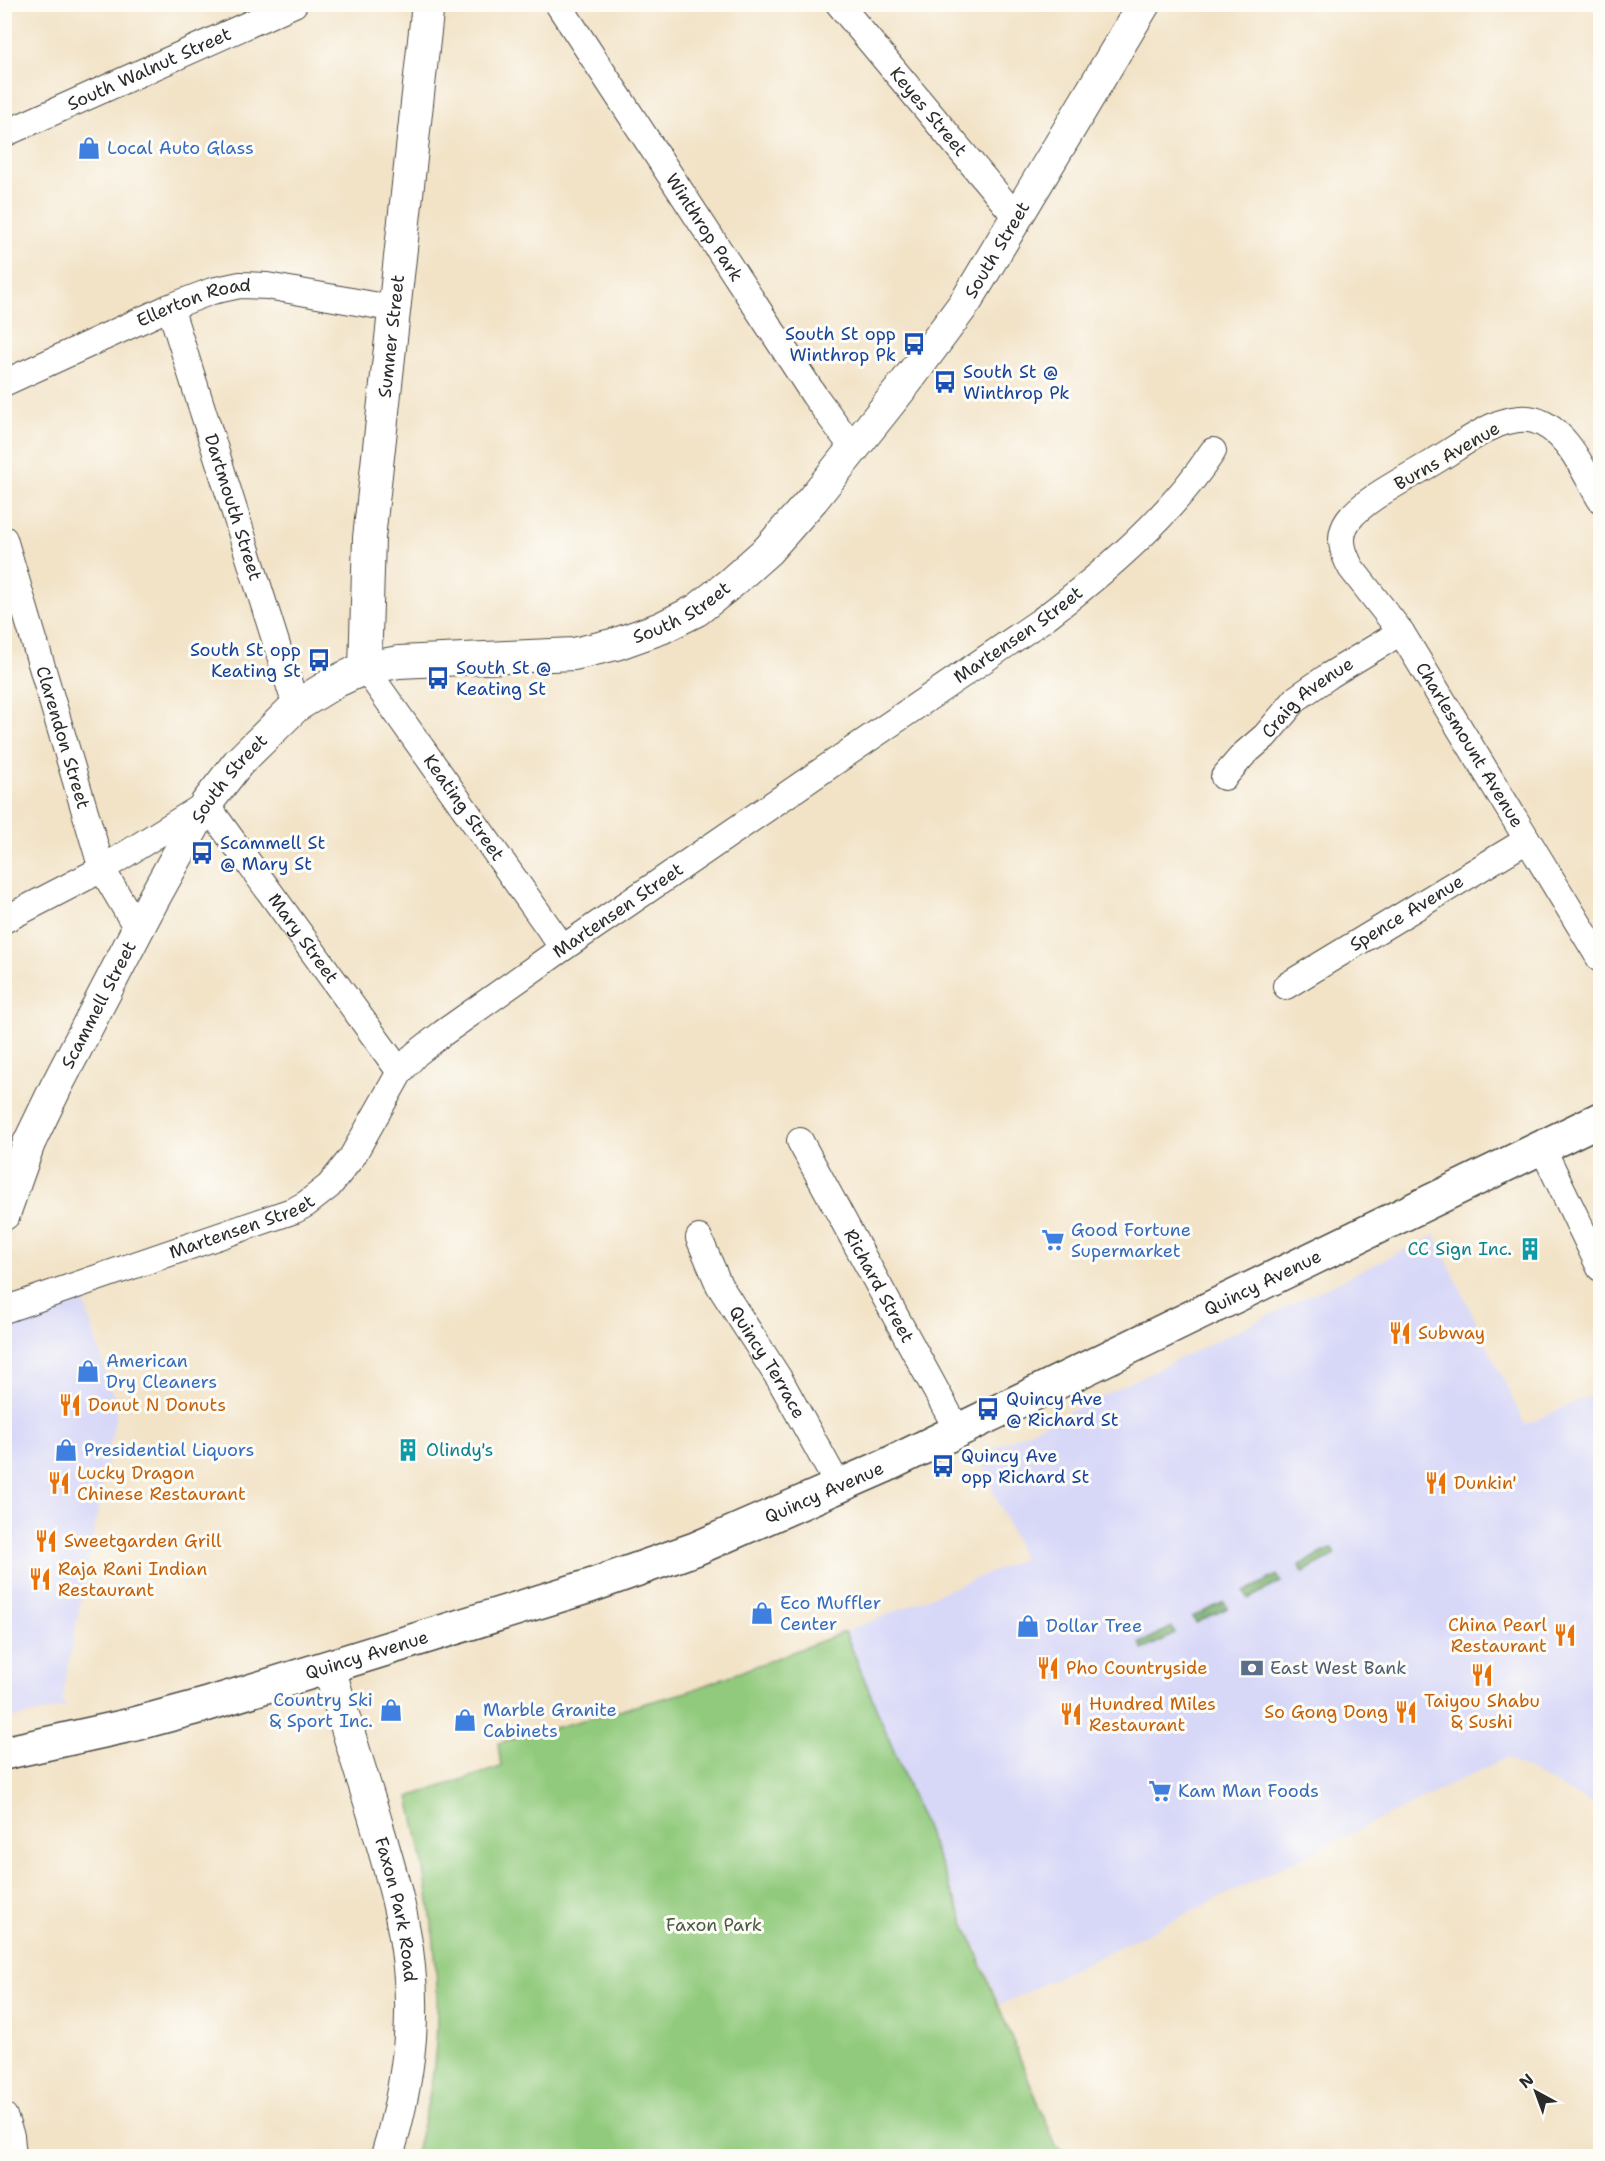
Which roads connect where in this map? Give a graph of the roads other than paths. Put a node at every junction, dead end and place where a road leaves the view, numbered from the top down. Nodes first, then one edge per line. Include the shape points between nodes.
1 (294, 4) edge
2 (428, 4) edge
3 (558, 4) edge
4 (839, 4) edge
5 (1144, 4) edge
6 (4, 134) edge
7 (1017, 218) junction
8 (170, 307) junction
9 (396, 309) junction
10 (4, 383) edge
11 (853, 448) junction
12 (1213, 451) dead end
13 (1600, 499) edge
14 (1343, 531) joint
15 (4, 538) edge
16 (1401, 632) junction
17 (365, 668) junction
18 (296, 706) junction
19 (1224, 777) dead end
20 (206, 804) junction
21 (1527, 840) junction
22 (102, 869) junction
23 (4, 920) edge
24 (138, 930) junction
25 (563, 948) junction
26 (1600, 959) edge
27 (1286, 986) dead end
28 (400, 1072) junction
29 (1600, 1119) edge
30 (800, 1141) dead end
31 (1542, 1147) junction
32 (6, 1206) edge
33 (699, 1238) dead end
34 (1600, 1268) edge
35 (4, 1310) edge
36 (958, 1431) junction
37 (839, 1487) junction
38 (329, 1668) junction
39 (4, 1753) edge
40 (4, 2116) edge
41 (13, 2157) edge
42 (387, 2157) edge

1 - 6 street, South Walnut Street
2 - 9 street, Sumner Street
3 - 11 street, Winthrop Park via 814,395
4 - 7 street, Keyes Street
5 - 7 street, South Street
7 - 11 street, South Street via 967,300
8 - 9 street, Ellerton Road via 240,285 267,286
8 - 10 street, Ellerton Road
8 - 18 street, Dartmouth Street
9 - 17 street, Sumner Street via 369,538
11 - 17 street, South Street via 768,550 697,610 661,628 574,654 399,662
12 - 25 street, Martensen Street via 1145,531 1042,621
13 - 14 street, Burns Avenue via 1556,431 1532,419 1514,420 1486,429 1366,504
14 - 16 street, Charlesmount Avenue via 1342,547 1350,568
15 - 22 street, Clarendon Street
16 - 19 street, Craig Avenue via 1297,698
16 - 21 street, Charlesmount Avenue
17 - 18 street, South Street
17 - 25 street, Keating Street
18 - 20 street, South Street via 238,763
20 - 22 street, South Street
20 - 24 street, Scammell Street
20 - 28 street, Mary Street
21 - 26 street, Charlesmount Avenue
21 - 27 street, Spence Avenue
22 - 23 street, South Street
22 - 24 street, Clarendon Street
24 - 32 street, Scammell Street via 29,1143
25 - 28 street, Martensen Street via 442,1033
28 - 35 street, Martensen Street via 352,1157 329,1186 306,1204
29 - 31 main road, Quincy Avenue
30 - 36 street, Richard Street
31 - 34 street
31 - 36 main road, Quincy Avenue
33 - 37 street, Quincy Terrace via 719,1285 780,1380
36 - 37 main road, Quincy Avenue
37 - 38 main road, Quincy Avenue via 642,1568
38 - 39 main road, Quincy Avenue via 169,1715
38 - 42 street, Faxon Park Road via 394,1881 410,1968 405,2076
40 - 41 street

